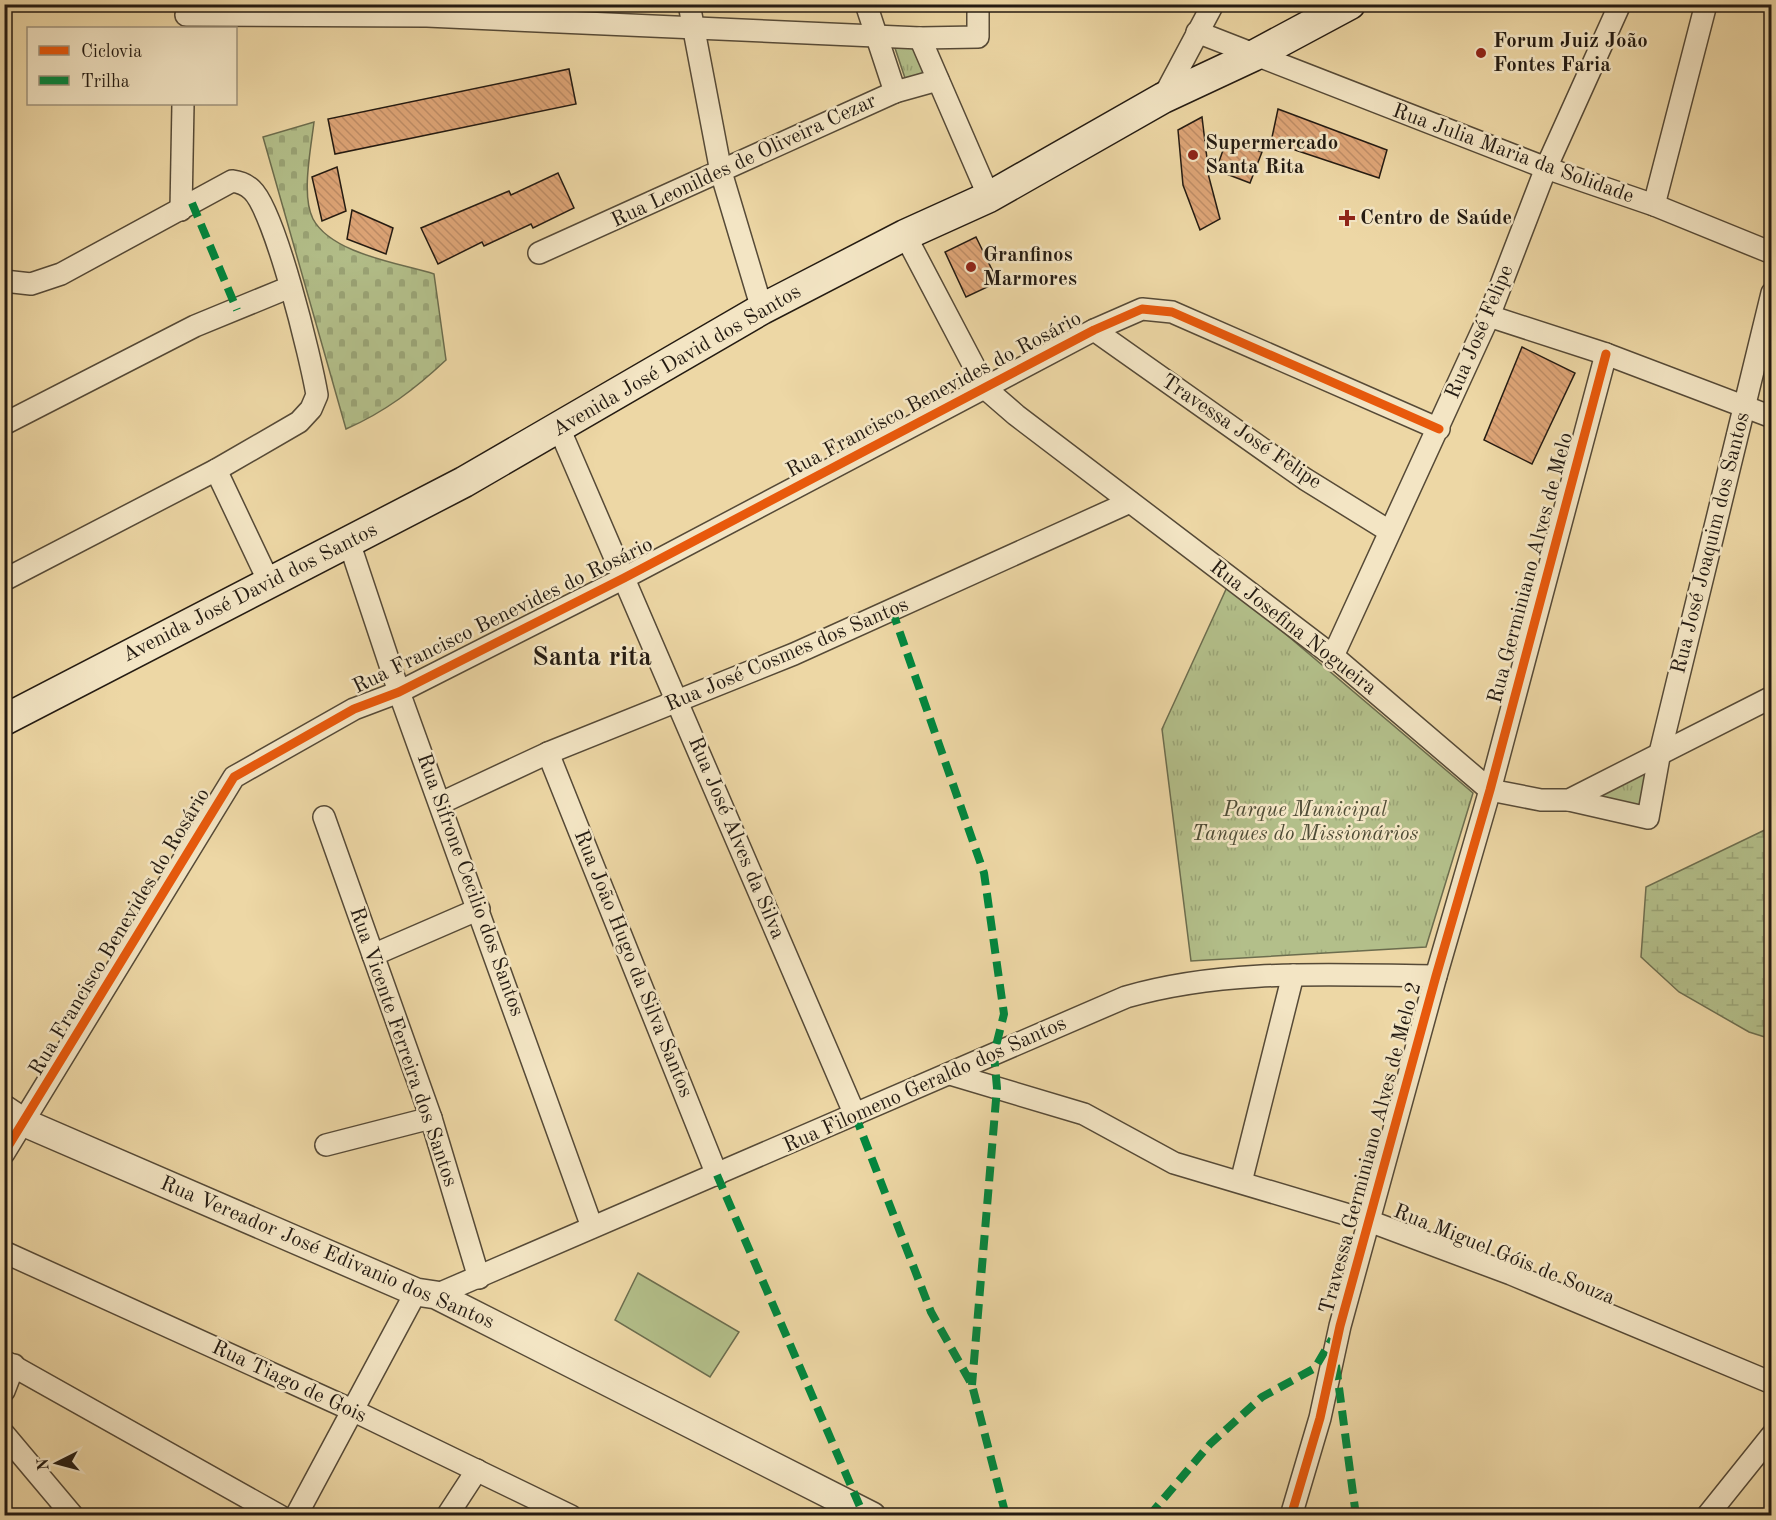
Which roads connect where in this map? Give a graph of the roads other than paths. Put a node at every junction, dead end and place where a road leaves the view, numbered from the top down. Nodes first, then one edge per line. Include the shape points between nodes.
1 (689, 4) edge
2 (866, 4) edge
3 (978, 4) edge
4 (1213, 4) edge
5 (1350, 4) edge
6 (1620, 4) edge
7 (1706, 4) edge
8 (354, 9) edge
9 (186, 16) edge
10 (694, 29) junction
11 (1197, 32) junction
12 (876, 36) junction
13 (920, 38) junction
14 (1253, 56) junction
15 (938, 80) junction
16 (895, 92) junction
17 (1163, 98) junction
18 (183, 105) edge
19 (1546, 168) junction
20 (721, 172) junction
21 (990, 196) junction
22 (1654, 205) junction
23 (181, 210) junction
24 (905, 235) junction
25 (539, 253) dead end
26 (1772, 253) edge
27 (4, 281) edge
28 (290, 287) junction
29 (1772, 293) edge
30 (762, 309) junction
31 (1490, 316) junction
32 (1094, 330) junction
33 (1606, 354) junction
34 (986, 389) junction
35 (1744, 407) junction
36 (1772, 417) edge
37 (7, 420) edge
38 (559, 428) junction
39 (1439, 429) junction
40 (216, 470) junction
41 (1130, 502) junction
42 (1389, 531) junction
43 (349, 542) junction
44 (624, 578) junction
45 (4, 580) edge
46 (270, 584) junction
47 (1333, 656) junction
48 (399, 692) junction
49 (1772, 697) edge
50 (678, 703) junction
51 (4, 720) edge
52 (548, 753) junction
53 (1659, 757) junction
54 (1490, 790) junction
55 (1569, 800) junction
56 (441, 803) junction
57 (324, 817) dead end
58 (479, 909) junction
59 (373, 955) junction
60 (1293, 975) junction
61 (1436, 976) junction
62 (950, 1074) junction
63 (855, 1115) junction
64 (15, 1116) edge
65 (431, 1118) junction
66 (326, 1145) dead end
67 (4, 1153) edge
68 (717, 1175) junction
69 (1241, 1182) junction
70 (1369, 1221) junction
71 (592, 1227) junction
72 (4, 1252) edge
73 (478, 1278) junction
74 (426, 1293) junction
75 (9, 1363) edge
76 (1772, 1383) edge
77 (4, 1391) edge
78 (352, 1410) junction
79 (4, 1434) edge
80 (1772, 1435) edge
81 (477, 1470) junction
82 (73, 1515) edge
83 (280, 1515) edge
84 (296, 1515) edge
85 (447, 1515) edge
86 (571, 1515) edge
87 (872, 1515) edge
88 (1291, 1515) edge
89 (1707, 1515) edge

1 - 10 street
2 - 12 street, Rua Leonildes de Oliveira Cezar
3 - 13 street via 978,37
4 - 11 street
5 - 14 main road, Avenida José David dos Santos
6 - 19 street, Rua José Felipe
7 - 22 street
8 - 9 street
8 - 10 street
10 - 12 street
10 - 20 street
11 - 14 street, Rua Julia Maria da Solidade
11 - 17 street
12 - 13 street
12 - 16 street, Rua Leonildes de Oliveira Cezar
13 - 15 street
14 - 17 main road, Avenida José David dos Santos
14 - 19 street, Rua Julia Maria da Solidade
15 - 16 street
15 - 21 street
16 - 20 street, Rua Leonildes de Oliveira Cezar
17 - 21 main road, Avenida José David dos Santos
18 - 23 street
19 - 22 street, Rua Julia Maria da Solidade
19 - 31 street, Rua José Felipe
20 - 25 street, Rua Leonildes de Oliveira Cezar
20 - 30 street
21 - 24 main road, Avenida José David dos Santos
22 - 26 street, Rua Julia Maria da Solidade
23 - 27 street via 61,274 31,284
23 - 28 street via 232,181 253,190 264,206
24 - 30 main road, Avenida José David dos Santos
24 - 34 street, Rua Josefina Nogueira
28 - 37 street via 195,326
28 - 40 street via 317,395 299,422
29 - 35 street, Rua José Joaquim dos Santos
30 - 38 main road, Avenida José David dos Santos
31 - 33 street
31 - 39 street, Rua José Felipe
32 - 34 street, Rua Francisco Benevides do Rosário
32 - 39 street, Rua Francisco Benevides do Rosário via 1143,309 1172,312
32 - 42 street, Travessa José Felipe via 1305,478
33 - 35 street
33 - 54 street, Rua Germiniano Alves de Melo
34 - 41 street, Rua Josefina Nogueira
34 - 44 street, Rua Francisco Benevides do Rosário
35 - 36 street
35 - 53 street, Rua José Joaquim dos Santos
38 - 43 main road, Avenida José David dos Santos
38 - 44 street, Rua José Alves da Silva
39 - 42 street, Rua José Felipe
40 - 45 street
40 - 46 street
41 - 47 street, Rua Josefina Nogueira
41 - 50 street, Rua José Cosmes dos Santos
42 - 47 street, Rua José Felipe
43 - 46 main road, Avenida José David dos Santos
43 - 48 street, Rua Sifrone Cecilio dos Santos
44 - 48 street, Rua Francisco Benevides do Rosário
44 - 50 street, Rua José Alves da Silva
46 - 51 main road, Avenida José David dos Santos
47 - 54 street, Rua Josefina Nogueira
48 - 56 street, Rua Sifrone Cecilio dos Santos
48 - 64 street, Rua Francisco Benevides do Rosário via 354,709 234,777
49 - 53 street, Rua Josefina Nogueira
50 - 52 street, Rua José Cosmes dos Santos
50 - 63 street, Rua José Alves da Silva
52 - 56 street, Rua José Cosmes dos Santos
52 - 68 street, Rua João Hugo da Silva Santos
53 - 55 street, Rua Josefina Nogueira
53 - 55 street, Rua José Joaquim dos Santos via 1648,818
54 - 55 street, Rua Josefina Nogueira via 1541,800
54 - 61 street, Travessa Germiniano Alves de Melo 2
56 - 58 street, Rua Sifrone Cecilio dos Santos
57 - 59 street, Rua Vicente Ferreira dos Santos
58 - 59 street
58 - 71 street, Rua Sifrone Cecilio dos Santos
59 - 65 street, Rua Vicente Ferreira dos Santos
60 - 61 street, Rua Filomeno Geraldo dos Santos
60 - 62 street, Rua Filomeno Geraldo dos Santos via 1166,985 1136,994
60 - 69 street
61 - 70 street, Travessa Germiniano Alves de Melo 2
62 - 63 street, Rua Filomeno Geraldo dos Santos
62 - 69 street, Rua Miguel Góis de Souza via 1084,1114 1174,1163
63 - 68 street, Rua Filomeno Geraldo dos Santos
64 - 67 street, Rua Francisco Benevides do Rosário
64 - 74 street, Rua Vereador José Edivanio dos Santos
65 - 66 street
65 - 73 street, Rua Vicente Ferreira dos Santos
68 - 71 street, Rua Filomeno Geraldo dos Santos
69 - 70 street, Rua Miguel Góis de Souza
70 - 76 street, Rua Miguel Góis de Souza via 1511,1274
70 - 88 street, Travessa Germiniano Alves de Melo 2 via 1320,1418
71 - 73 street, Rua Filomeno Geraldo dos Santos
72 - 78 street, Rua Tiago de Gois
73 - 74 street, Rua Filomeno Geraldo dos Santos
74 - 78 street
74 - 87 street, Rua Vereador José Edivanio dos Santos
75 - 77 street
75 - 83 street
78 - 81 street, Rua Tiago de Gois
78 - 84 street
79 - 82 street
80 - 89 street
81 - 85 street
81 - 86 street, Rua Tiago de Gois

